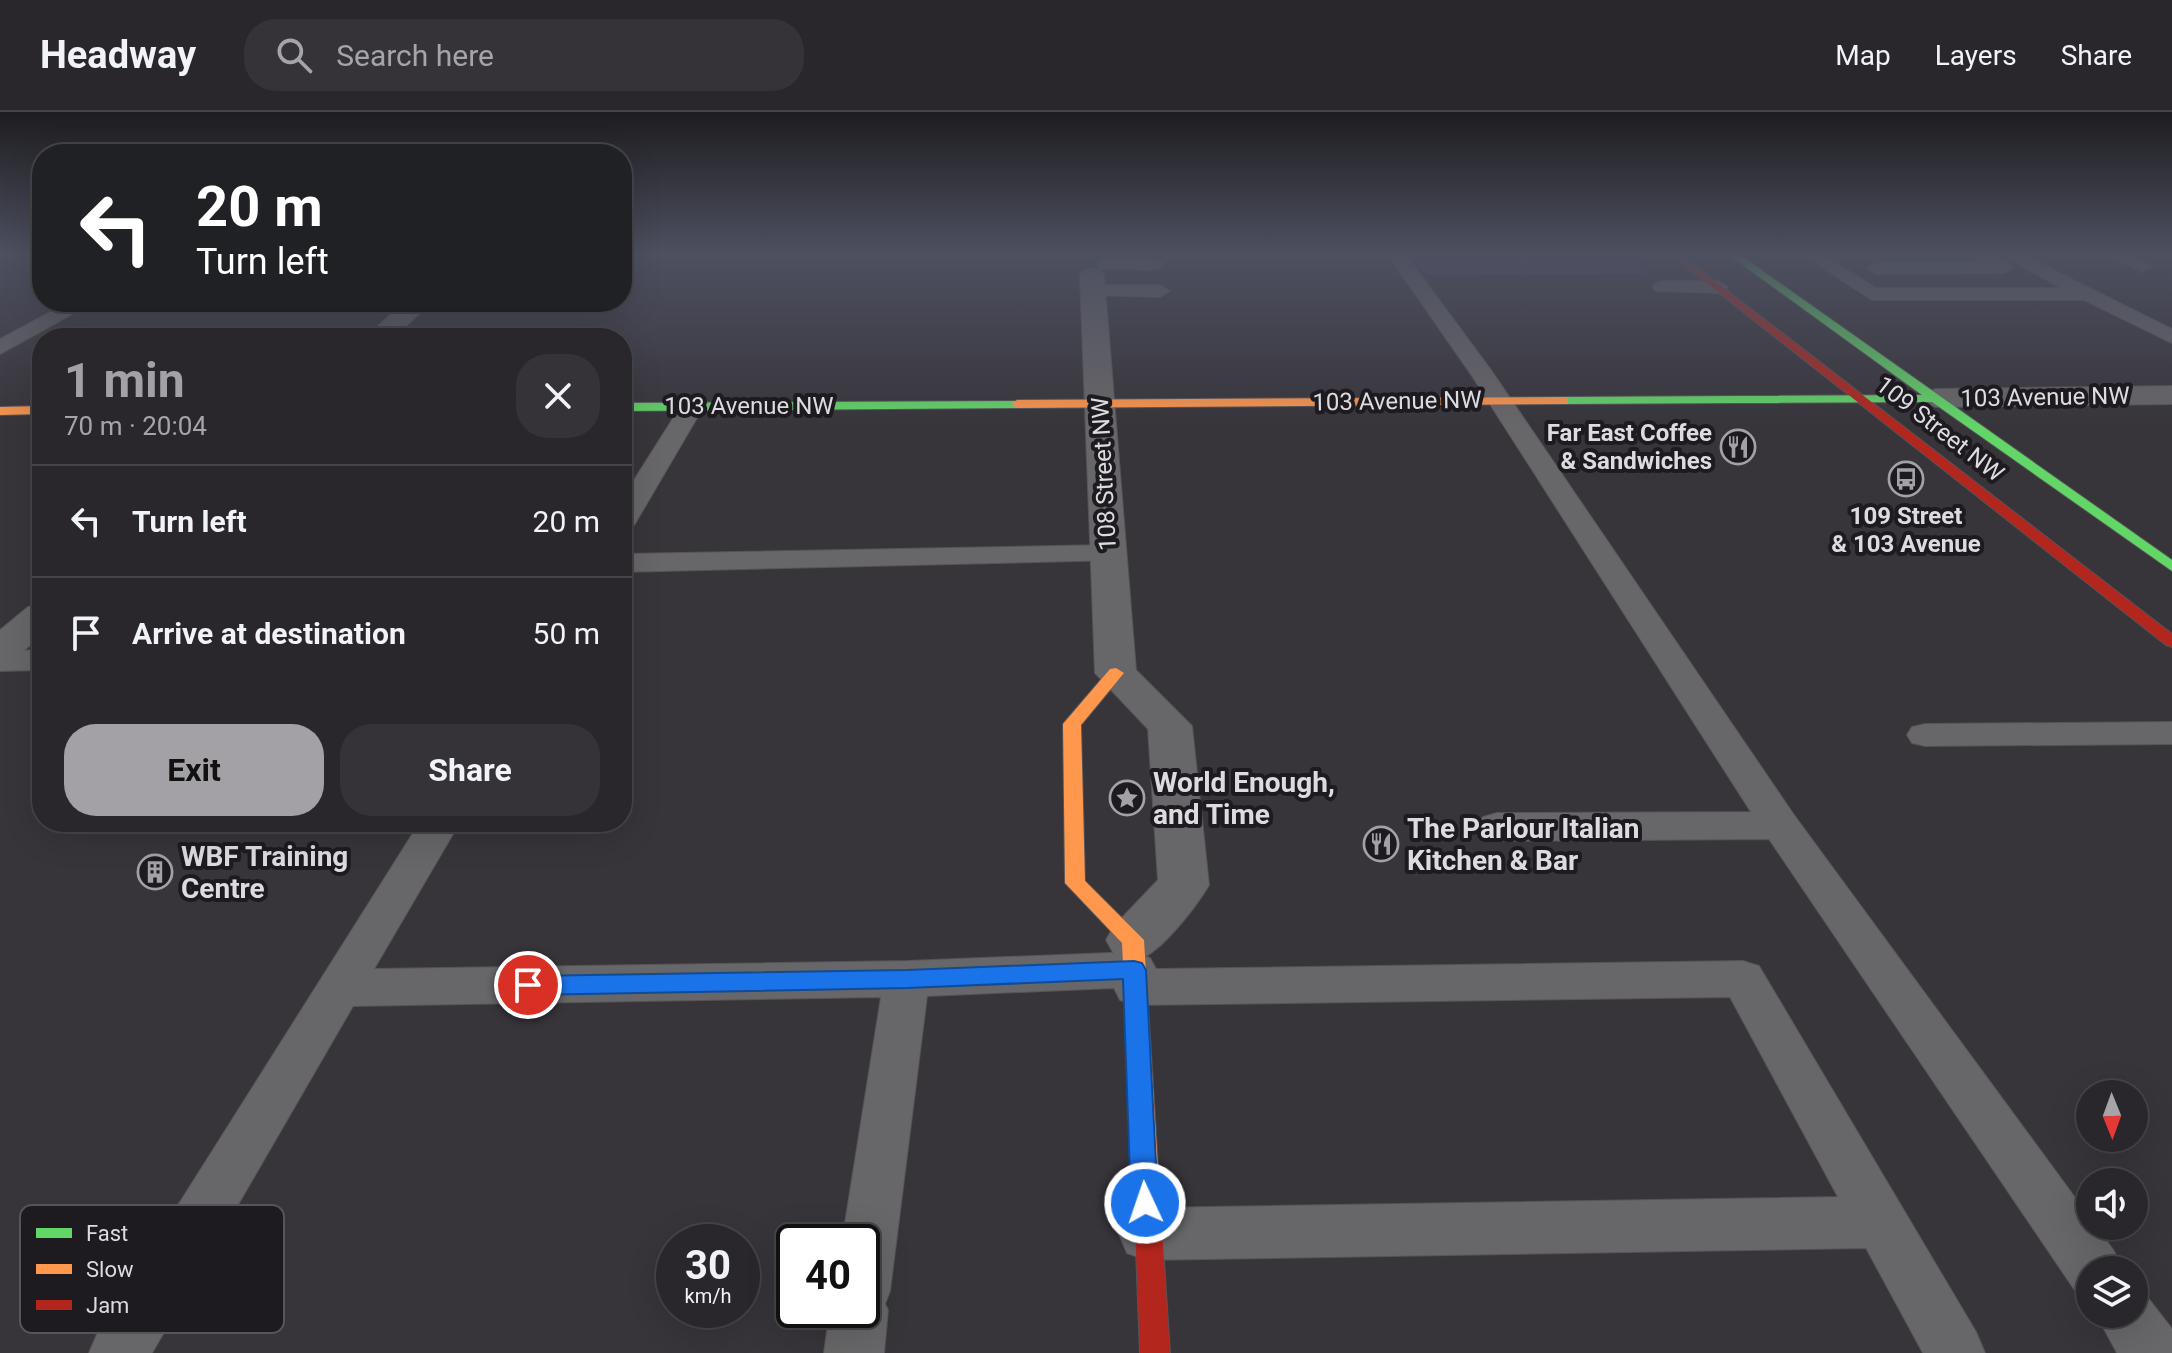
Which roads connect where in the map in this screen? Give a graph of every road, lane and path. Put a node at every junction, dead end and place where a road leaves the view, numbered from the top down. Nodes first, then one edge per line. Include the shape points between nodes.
1 (64, 313) edge
2 (407, 313) edge
3 (1098, 313) edge
4 (1436, 313) edge
5 (1752, 313) edge
6 (1816, 313) edge
7 (2141, 313) edge
8 (37, 328) edge
9 (389, 328) edge
10 (32, 330) edge
11 (2172, 337) edge
12 (0, 348) edge
13 (2172, 395) edge
14 (1862, 398) junction
15 (1936, 398) junction
16 (1498, 399) junction
17 (1100, 404) junction
18 (692, 406) junction
19 (632, 407) edge
20 (32, 410) edge
21 (0, 411) edge
22 (632, 505) edge
23 (1109, 554) junction
24 (632, 563) edge
25 (2172, 567) edge
26 (32, 623) edge
27 (2172, 642) edge
28 (0, 650) edge
29 (32, 660) edge
30 (0, 661) edge
31 (1116, 673) junction
32 (2172, 733) edge
33 (1925, 735) dead end
34 (1780, 825) junction
35 (1497, 827) dead end
36 (434, 832) edge
37 (1134, 966) junction
38 (907, 979) junction
39 (339, 988) junction
40 (208, 1205) edge
41 (1880, 1222) junction
42 (872, 1224) edge
43 (1146, 1234) junction
44 (2084, 1256) edge
45 (857, 1328) edge
46 (2135, 1328) edge
47 (131, 1333) edge
48 (119, 1353) edge
49 (854, 1353) edge
50 (1155, 1353) edge
51 (1955, 1353) edge
52 (2153, 1353) edge

1 - 8 lane
2 - 9 street
3 - 17 street, 108 Street NW
4 - 16 lane
5 - 14 street, 109 Street NW
6 - 15 street, 109 Street NW
7 - 11 lane
10 - 12 lane
13 - 15 street, 103 Avenue NW
14 - 15 street, 103 Avenue NW
14 - 16 street, 103 Avenue NW
14 - 27 street, 109 Street NW
15 - 25 street, 109 Street NW
16 - 17 street, 103 Avenue NW
16 - 34 lane
17 - 18 street, 103 Avenue NW
17 - 23 street, 108 Street NW
18 - 19 street, 103 Avenue NW
18 - 22 lane
20 - 21 street
23 - 24 lane
23 - 31 street, 108 Street NW
26 - 28 street
29 - 30 lane
31 - 37 street via 1072,724 1075,883
31 - 37 street via 1170,726 1184,885
32 - 33 lane
34 - 35 lane
34 - 44 lane
36 - 39 lane
37 - 38 lane
37 - 41 lane via 1743,979
37 - 43 street
38 - 39 lane
38 - 42 lane
39 - 40 lane
41 - 43 lane
41 - 51 lane
43 - 50 street
45 - 49 lane
46 - 52 lane
47 - 48 lane

